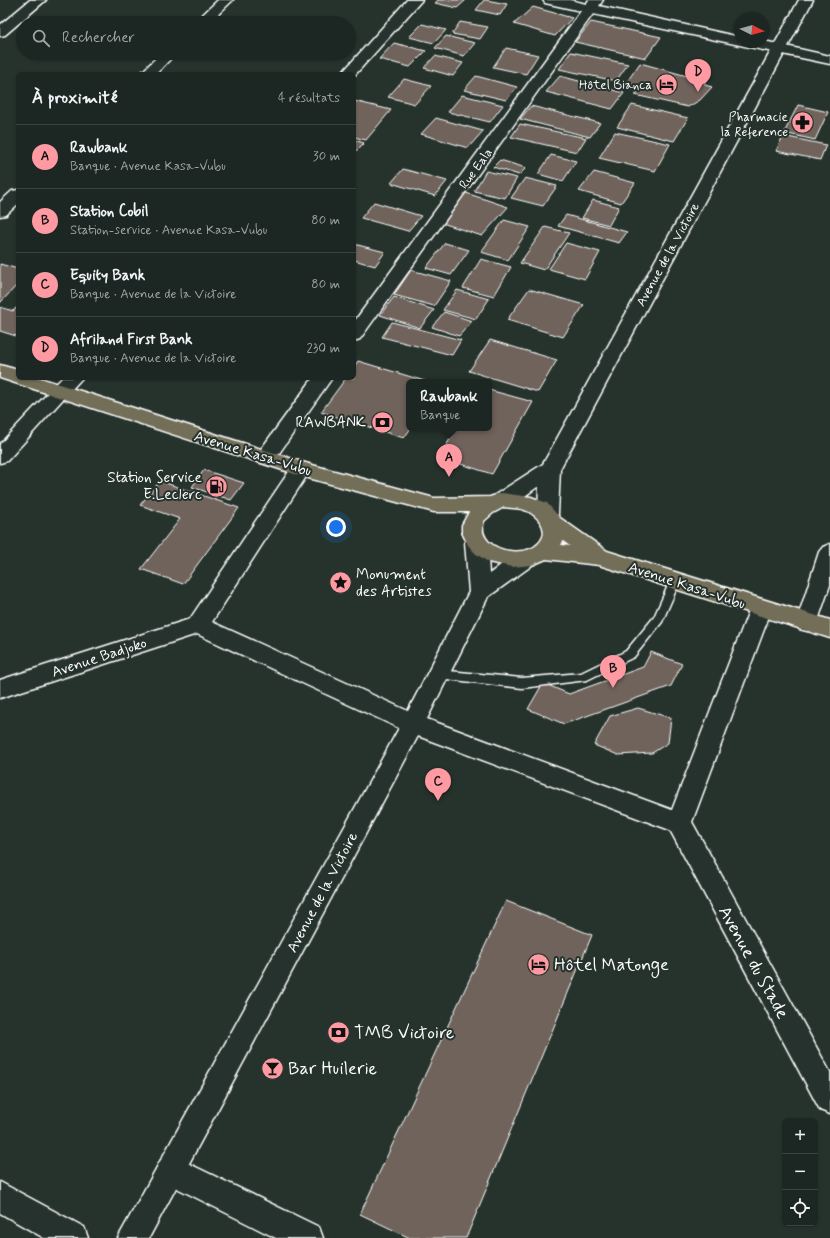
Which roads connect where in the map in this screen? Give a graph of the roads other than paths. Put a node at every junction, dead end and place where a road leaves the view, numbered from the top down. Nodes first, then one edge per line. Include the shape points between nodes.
1 (39, 0) edge
2 (226, 0) edge
3 (415, 0) edge
4 (550, 0) edge
5 (806, 0) edge
6 (593, 4) edge
7 (20, 16) edge
8 (209, 16) edge
9 (16, 19) edge
10 (0, 32) edge
11 (734, 39) edge
12 (770, 47) edge
13 (779, 49) junction
14 (162, 60) edge
15 (830, 60) edge
16 (149, 72) edge
17 (350, 72) edge
18 (16, 197) edge
19 (0, 211) edge
20 (356, 332) edge
21 (0, 371) edge
22 (16, 377) edge
23 (33, 380) edge
24 (322, 380) edge
25 (67, 385) edge
26 (0, 456) edge
27 (266, 457) junction
28 (301, 469) junction
29 (550, 469) junction
30 (496, 502) junction
31 (434, 505) junction
32 (551, 519) junction
33 (474, 535) junction
34 (544, 551) junction
35 (830, 552) edge
36 (600, 557) junction
37 (523, 560) junction
38 (675, 581) junction
39 (480, 592) junction
40 (760, 608) junction
41 (806, 623) junction
42 (198, 625) junction
43 (830, 629) edge
44 (438, 674) junction
45 (0, 689) edge
46 (413, 724) junction
47 (679, 823) junction
48 (830, 1100) edge
49 (171, 1170) junction
50 (0, 1197) edge
51 (73, 1238) edge
52 (133, 1238) edge
53 (308, 1238) edge

1 - 7 street
2 - 8 street
3 - 17 street
4 - 6 street
5 - 13 street, Avenue de la Victoire
6 - 11 street
6 - 20 street, Rue Eala
9 - 10 street
12 - 13 street
13 - 15 street
13 - 29 street, Avenue de la Victoire
14 - 16 street
18 - 19 street
21 - 22 main road, Avenue Kasa-Vubu
23 - 25 main road, Avenue Kasa-Vubu
24 - 27 street
25 - 26 street
25 - 27 main road, Avenue Kasa-Vubu
27 - 28 main road, Avenue Kasa-Vubu
28 - 31 main road, Avenue Kasa-Vubu
28 - 42 street
29 - 30 street
29 - 32 street, Avenue de la Victoire
30 - 31 main road, Avenue Kasa-Vubu
30 - 32 main road via 528,502 540,507
30 - 33 main road via 480,510 474,518
31 - 33 main road
32 - 34 main road via 555,533 552,543
32 - 36 main road, Avenue Kasa-Vubu
33 - 37 main road via 488,553 505,559
33 - 39 street
34 - 36 main road
34 - 37 main road
35 - 41 street
36 - 38 main road, Avenue Kasa-Vubu
37 - 39 street, Avenue de la Victoire
38 - 40 main road, Avenue Kasa-Vubu
38 - 44 lane via 658,619 630,654 583,677 522,683
39 - 44 street, Avenue de la Victoire
40 - 41 main road, Avenue Kasa-Vubu
40 - 47 street
41 - 43 main road, Avenue Kasa-Vubu
42 - 45 street, Avenue Badjoko
42 - 46 street
44 - 46 street, Avenue de la Victoire
46 - 47 street
46 - 49 street, Avenue de la Victoire
47 - 48 street, Avenue du Stade
49 - 52 street, Avenue de la Victoire
49 - 53 street
50 - 51 street

